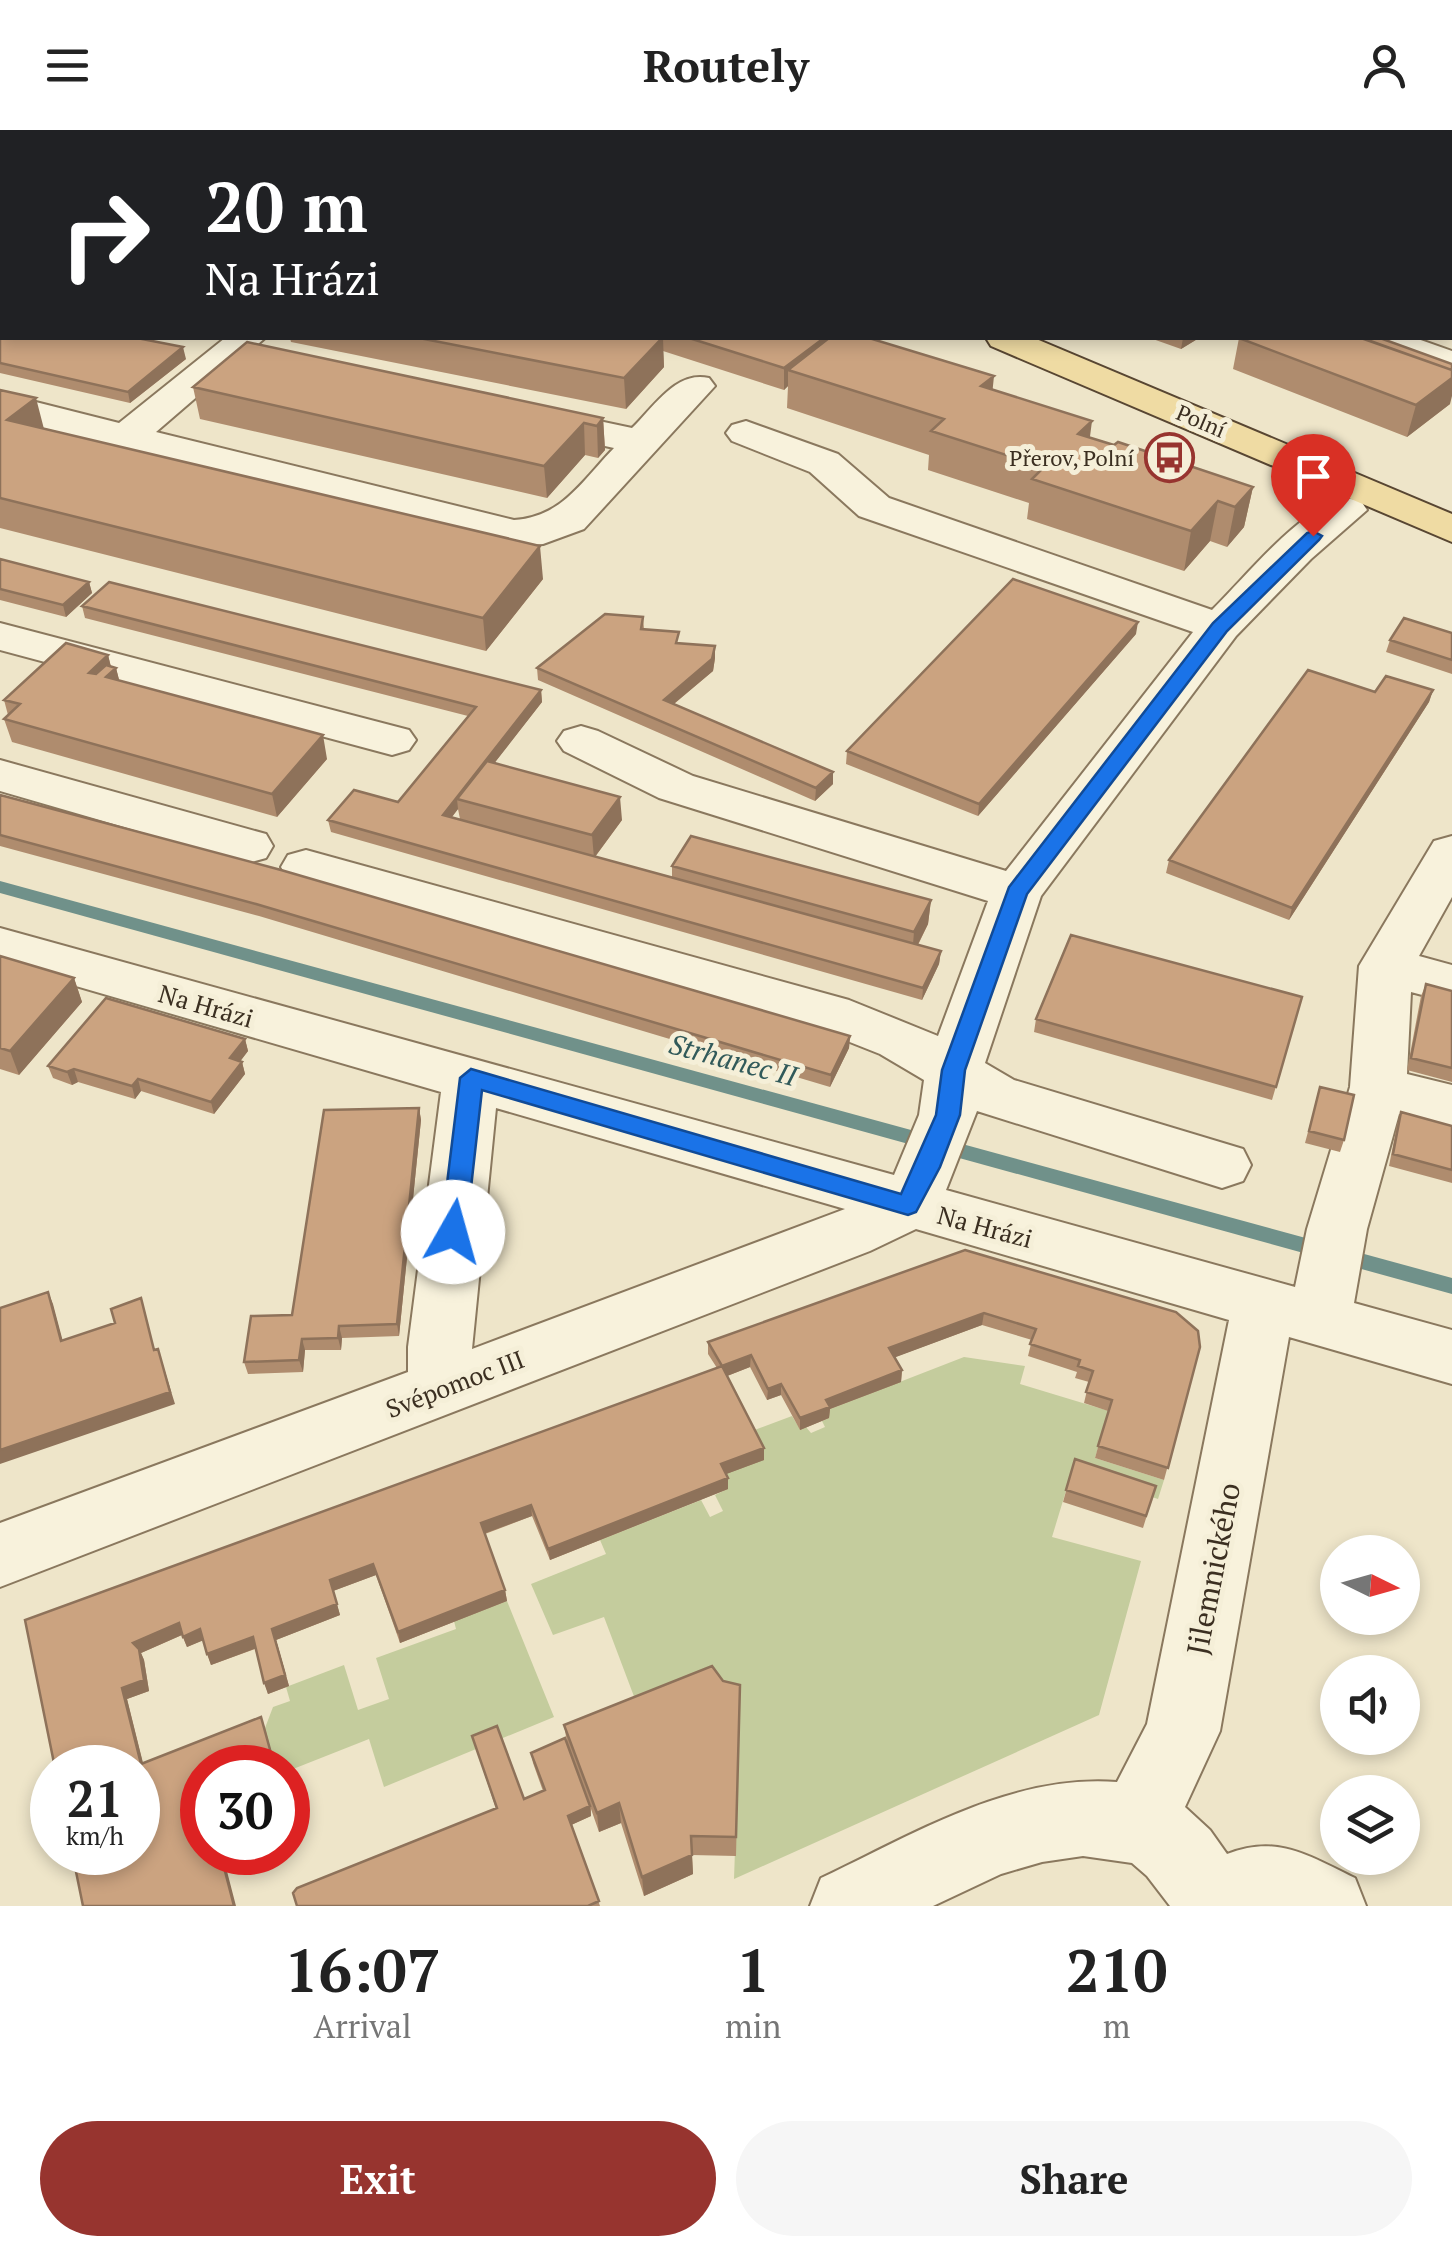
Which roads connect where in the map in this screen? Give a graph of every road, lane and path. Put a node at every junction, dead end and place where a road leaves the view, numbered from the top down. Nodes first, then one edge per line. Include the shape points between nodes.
1 (1009, 340) edge
2 (1392, 340) edge
3 (246, 351) edge
4 (1452, 364) edge
5 (1090, 374) junction
6 (696, 386) dead end
7 (0, 405) edge
8 (490, 410) edge
9 (746, 433) dead end
10 (126, 436) junction
11 (641, 442) junction
12 (1452, 503) edge
13 (1346, 510) junction
14 (1452, 529) edge
15 (1452, 567) edge
16 (1220, 627) junction
17 (17, 640) edge
18 (0, 676) edge
19 (392, 740) dead end
20 (580, 741) dead end
21 (0, 776) edge
22 (248, 846) dead end
23 (1452, 852) edge
24 (306, 866) dead end
25 (1017, 892) junction
26 (0, 946) edge
27 (1386, 966) junction
28 (1452, 984) edge
29 (471, 1078) junction
30 (1378, 1087) junction
31 (1452, 1107) edge
32 (934, 1139) junction
33 (1222, 1165) dead end
34 (1312, 1280) junction
35 (1452, 1357) edge
36 (441, 1390) junction
37 (0, 1556) edge
38 (1186, 1873) edge
39 (849, 1906) edge
40 (1327, 1906) edge

1 - 5 main road, Polní
2 - 4 street
3 - 10 street
5 - 12 main road
5 - 13 main road
5 - 14 main road, Polní
6 - 11 street
7 - 10 street
8 - 11 street
9 - 16 street via 824,463 874,507
10 - 11 street via 514,533 569,520
13 - 15 main road
13 - 16 street
16 - 25 street
17 - 18 street
17 - 19 street
20 - 25 street via 676,787
21 - 22 street
23 - 27 street
24 - 32 street, Na Hrázi via 900,1040
25 - 32 street
26 - 29 street, Na Hrázi
27 - 28 street
27 - 30 street, Jilemnického
29 - 32 street, Na Hrázi
29 - 36 street via 440,1347
30 - 31 street
30 - 34 street, Jilemnického
32 - 33 street, Na Hrázi via 994,1095
32 - 34 street, Na Hrázi
32 - 36 street, Svépomoc III via 849,1234
34 - 35 street, Na Hrázi
34 - 38 street, Jilemnického via 1183,1731
36 - 37 street, Svépomoc III
38 - 39 street via 1110,1818 1060,1818
38 - 40 street via 1283,1884

